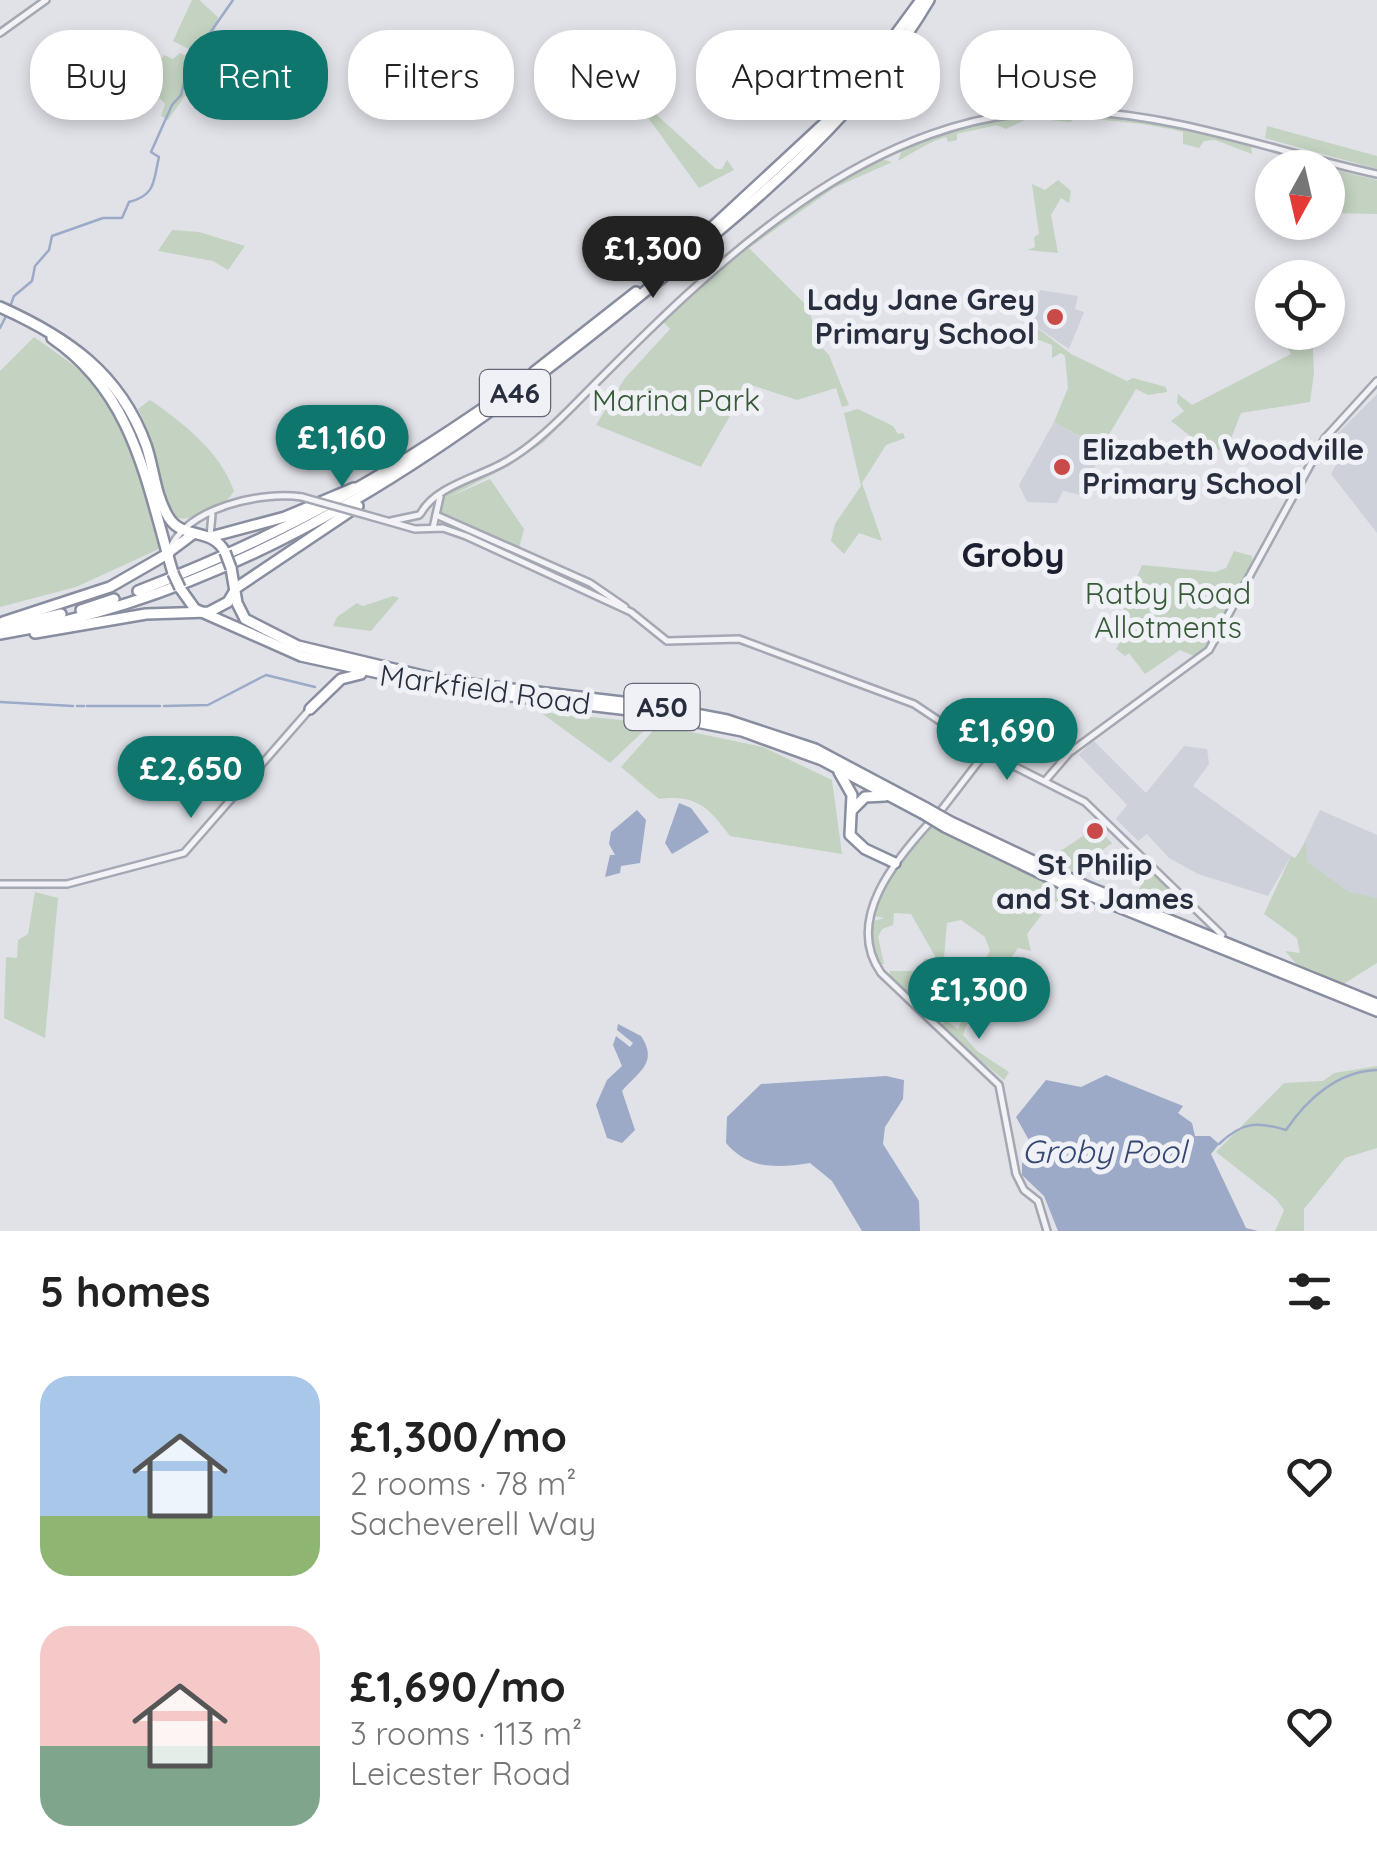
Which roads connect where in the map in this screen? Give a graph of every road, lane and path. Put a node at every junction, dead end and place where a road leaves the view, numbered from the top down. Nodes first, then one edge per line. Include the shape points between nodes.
1 (46, 0) edge
2 (921, 0) edge
3 (930, 0) edge
4 (0, 33) edge
5 (1377, 174) edge
6 (0, 308) edge
7 (20, 318) junction
8 (1377, 381) edge
9 (450, 442) junction
10 (414, 456) junction
11 (442, 494) junction
12 (214, 513) junction
13 (420, 514) junction
14 (435, 514) junction
15 (388, 521) junction
16 (433, 528) junction
17 (423, 529) junction
18 (191, 530) junction
19 (213, 535) junction
20 (169, 551) junction
21 (236, 589) junction
22 (602, 593) junction
23 (202, 612) junction
24 (175, 613) junction
25 (0, 631) edge
26 (303, 656) junction
27 (383, 676) junction
28 (328, 689) junction
29 (310, 710) joint
30 (986, 752) junction
31 (822, 760) junction
32 (1045, 781) junction
33 (898, 800) junction
34 (924, 811) junction
35 (850, 812) junction
36 (947, 824) junction
37 (895, 863) junction
38 (0, 884) edge
39 (1222, 935) joint
40 (1257, 956) junction
41 (1377, 1004) edge
42 (1377, 1012) edge
43 (1047, 1231) edge

1 - 4 street
2 - 10 highway, A46 via 843,106 753,192 566,346
3 - 9 highway, A46 via 866,91 809,150 587,339
5 - 11 street via 1222,133 1089,112 1020,114 930,135 863,166 771,226 678,302 541,437
6 - 7 highway
7 - 18 highway via 69,342 106,375 140,430 167,514
7 - 20 highway via 74,354 118,406 142,455
8 - 32 street via 1326,438 1209,650 1080,744
9 - 21 highway
9 - 25 highway, A46 via 357,500 228,564 95,612
10 - 19 highway via 320,504
10 - 25 highway, A46 via 336,504 219,560
11 - 13 street
11 - 14 street
12 - 15 street, bridge via 254,496 302,498
12 - 18 street
12 - 19 street
13 - 14 street
13 - 15 street
13 - 17 street
14 - 16 street
14 - 22 street
15 - 17 street
16 - 17 street
16 - 22 street
18 - 19 highway
18 - 20 highway
19 - 21 highway, bridge
20 - 23 highway, bridge via 189,605
20 - 25 highway via 135,575
21 - 23 highway via 221,608
21 - 34 highway, Markfield Road / A50 via 245,618 298,646 444,681 727,720 841,760
22 - 30 street via 667,641 740,639 899,697
23 - 24 highway
23 - 26 highway, Markfield Road / A50
24 - 25 highway
24 - 26 highway
26 - 27 highway, Markfield Road / A50
26 - 28 highway via 330,670
27 - 28 highway via 347,674
27 - 31 highway, Markfield Road / A50 via 696,720
28 - 29 highway
29 - 38 street via 184,854 80,881
30 - 32 street
30 - 37 street
31 - 33 highway, Markfield Road / A50
31 - 35 highway via 848,783
32 - 39 street via 1095,810
33 - 34 highway, Markfield Road / A50
33 - 35 highway via 872,794
34 - 36 highway, Markfield Road / A50, bridge
35 - 37 highway via 848,828 856,842
36 - 40 highway, Markfield Road / A50
36 - 42 highway, Markfield Road / A50 via 1069,887
37 - 43 street via 870,914 874,963 999,1085 1016,1174 1038,1201
39 - 40 highway
40 - 41 highway, Markfield Road / A50

